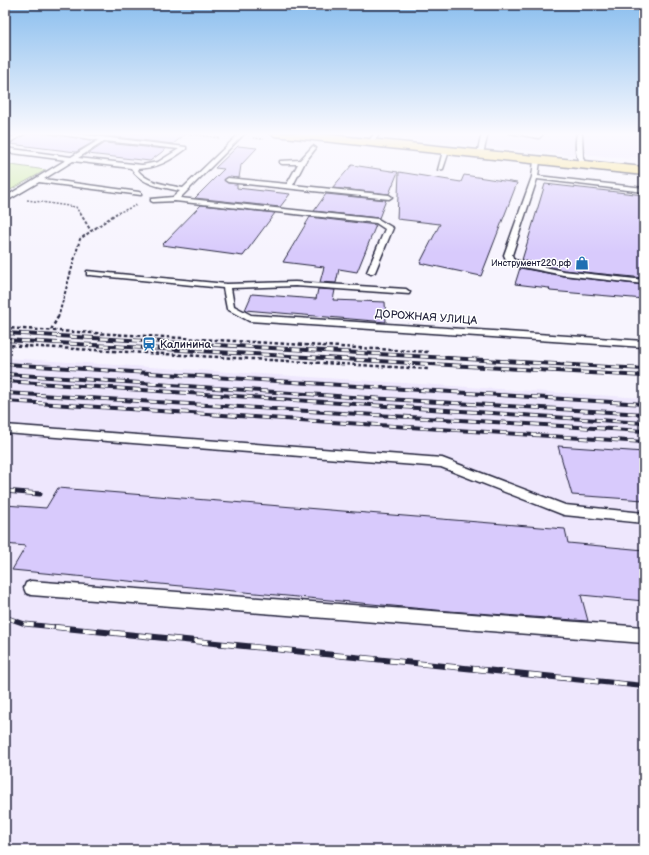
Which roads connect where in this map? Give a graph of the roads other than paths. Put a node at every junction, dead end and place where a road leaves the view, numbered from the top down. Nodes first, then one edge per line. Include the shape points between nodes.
1 (48, 173) edge
2 (135, 173) edge
3 (202, 173) edge
4 (296, 173) edge
5 (535, 173) edge
6 (535, 176) junction
7 (37, 180) junction
8 (228, 180) dead end
9 (288, 186) junction
10 (184, 190) junction
11 (644, 190) edge
12 (139, 194) dead end
13 (389, 197) dead end
14 (7, 199) edge
15 (175, 199) junction
16 (153, 200) road end
17 (371, 272) dead end
18 (90, 273) dead end
19 (644, 282) edge
20 (227, 286) junction
21 (406, 292) dead end
22 (644, 344) edge
23 (5, 428) edge
24 (644, 518) edge
25 (31, 588) dead end
26 (644, 635) edge

1 - 7 lane
2 - 10 lane via 144,180
3 - 10 lane
4 - 9 lane
5 - 6 lane
6 - 11 lane
6 - 19 lane via 508,255 511,262 563,273
7 - 12 lane
7 - 14 lane
8 - 9 lane
9 - 13 lane
10 - 15 lane
15 - 16 lane
15 - 17 lane via 378,221 389,228
18 - 20 lane
20 - 21 lane via 295,284
20 - 22 lane, ДОРОЖНАЯ УЛИЦА via 230,307 249,318
23 - 24 lane via 442,463 564,510
25 - 26 lane

